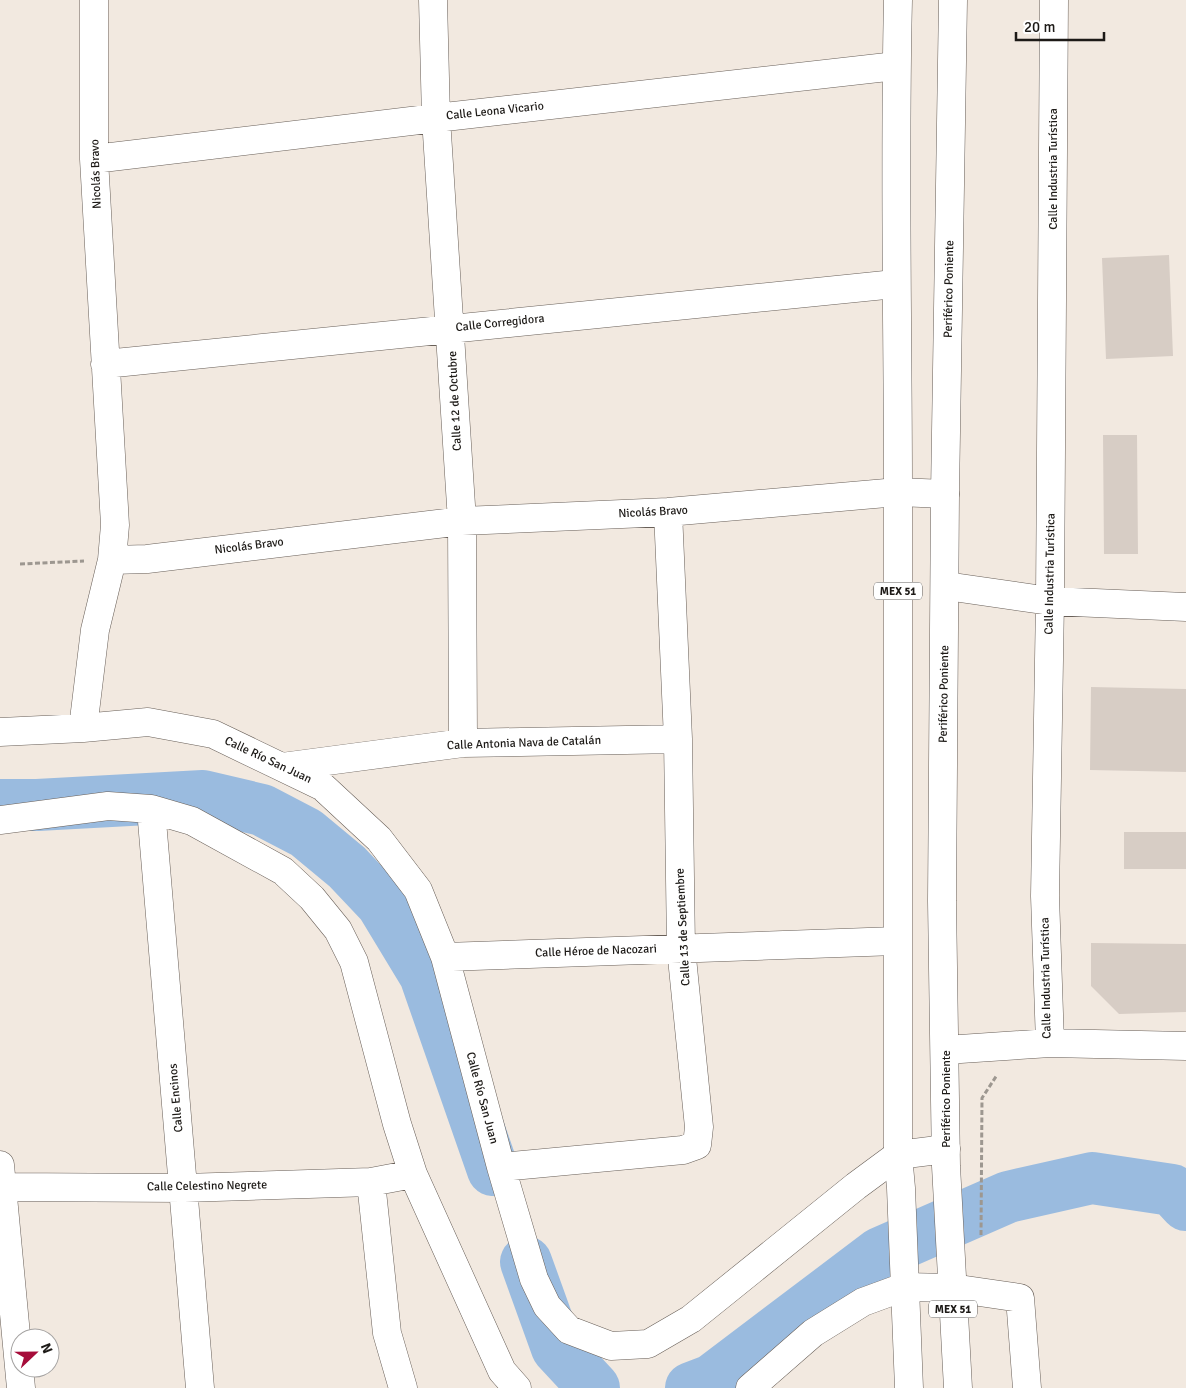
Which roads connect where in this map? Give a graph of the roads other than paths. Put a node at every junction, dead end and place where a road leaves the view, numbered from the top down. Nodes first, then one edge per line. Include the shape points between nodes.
1 (94, 0) edge
2 (433, 0) edge
3 (898, 0) edge
4 (954, 0) edge
5 (1054, 0) edge
6 (896, 66) junction
7 (436, 118) junction
8 (94, 159) junction
9 (895, 284) junction
10 (451, 328) junction
11 (105, 364) junction
12 (898, 492) junction
13 (946, 494) junction
14 (668, 512) junction
15 (462, 521) junction
16 (112, 560) junction
17 (946, 586) junction
18 (1050, 601) junction
19 (1186, 607) edge
20 (83, 728) junction
21 (0, 732) edge
22 (678, 739) junction
23 (463, 743) junction
24 (282, 766) junction
25 (151, 809) junction
26 (0, 820) edge
27 (896, 941) junction
28 (681, 948) junction
29 (445, 957) junction
30 (1050, 1044) junction
31 (1186, 1046) edge
32 (945, 1050) junction
33 (946, 1158) junction
34 (501, 1167) junction
35 (899, 1168) junction
36 (413, 1174) junction
37 (0, 1180) edge
38 (371, 1182) junction
39 (184, 1188) junction
40 (904, 1287) junction
41 (952, 1288) junction
42 (21, 1388) edge
43 (200, 1388) edge
44 (402, 1388) edge
45 (517, 1388) edge
46 (750, 1388) edge
47 (909, 1388) edge
48 (958, 1388) edge
49 (1027, 1388) edge

1 - 8 street, Nicolás Bravo
2 - 7 street, Calle 12 de Octubre
3 - 6 street, MEX 51
4 - 13 street, Periférico Poniente / MEX 51
5 - 18 street, Calle Industria Turística
6 - 7 street, Calle Leona Vicario
6 - 9 street, MEX 51
7 - 8 street, Calle Leona Vicario
7 - 10 street, Calle 12 de Octubre
8 - 11 street, Nicolás Bravo
9 - 10 street, Calle Corregidora
9 - 12 street, MEX 51
10 - 11 street, Calle Corregidora
10 - 15 street, Calle 12 de Octubre
11 - 16 street, Nicolás Bravo via 115,525
12 - 13 street, Nicolás Bravo
12 - 14 street, Nicolás Bravo
12 - 27 street, MEX 51
13 - 17 street, Periférico Poniente / MEX 51
14 - 15 street, Nicolás Bravo
14 - 22 street, Calle 13 de Septiembre
15 - 16 street, Nicolás Bravo
15 - 23 street, Calle 12 de Octubre
16 - 20 street via 95,630
17 - 18 street
17 - 32 street, Periférico Poniente / MEX 51 via 942,901
18 - 19 street
18 - 30 street, Calle Industria Turística via 1045,896
20 - 21 street, Calle Río San Juan
20 - 24 street, Calle Río San Juan via 148,722 204,732
22 - 23 street, Calle Antonia Nava de Catalán
22 - 28 street, Calle 13 de Septiembre
23 - 24 street, Calle Antonia Nava de Catalán
24 - 29 street, Calle Río San Juan via 323,786 379,840 418,890
25 - 26 street via 108,806
25 - 36 street via 192,820 283,871 312,898 338,930 354,962 396,1124
25 - 39 street, Calle Encinos
27 - 28 street, Calle Héroe de Nacozari
27 - 35 street, MEX 51
28 - 29 street, Calle Héroe de Nacozari
28 - 34 street, Calle 13 de Septiembre via 699,1127 697,1144 683,1150
29 - 34 street, Calle Río San Juan
30 - 31 street
30 - 32 street, Calle Industria Turística
32 - 33 street, Periférico Poniente / MEX 51
33 - 35 street, Calle Río San Juan
33 - 41 street, Periférico Poniente / MEX 51
34 - 35 street, Calle Río San Juan via 534,1279 547,1306 569,1330 611,1346 648,1344 691,1319 856,1186
35 - 40 street, MEX 51
36 - 38 street, Calle Celestino Negrete
36 - 45 street via 502,1371
37 - 39 street, Calle Celestino Negrete
37 - 42 street
38 - 39 street, Calle Celestino Negrete
38 - 44 street via 387,1333
39 - 43 street, Calle Encinos
40 - 41 street
40 - 46 street via 863,1302 813,1333
40 - 47 street, MEX 51
41 - 48 street, Periférico Poniente / MEX 51
41 - 49 street via 1020,1298

